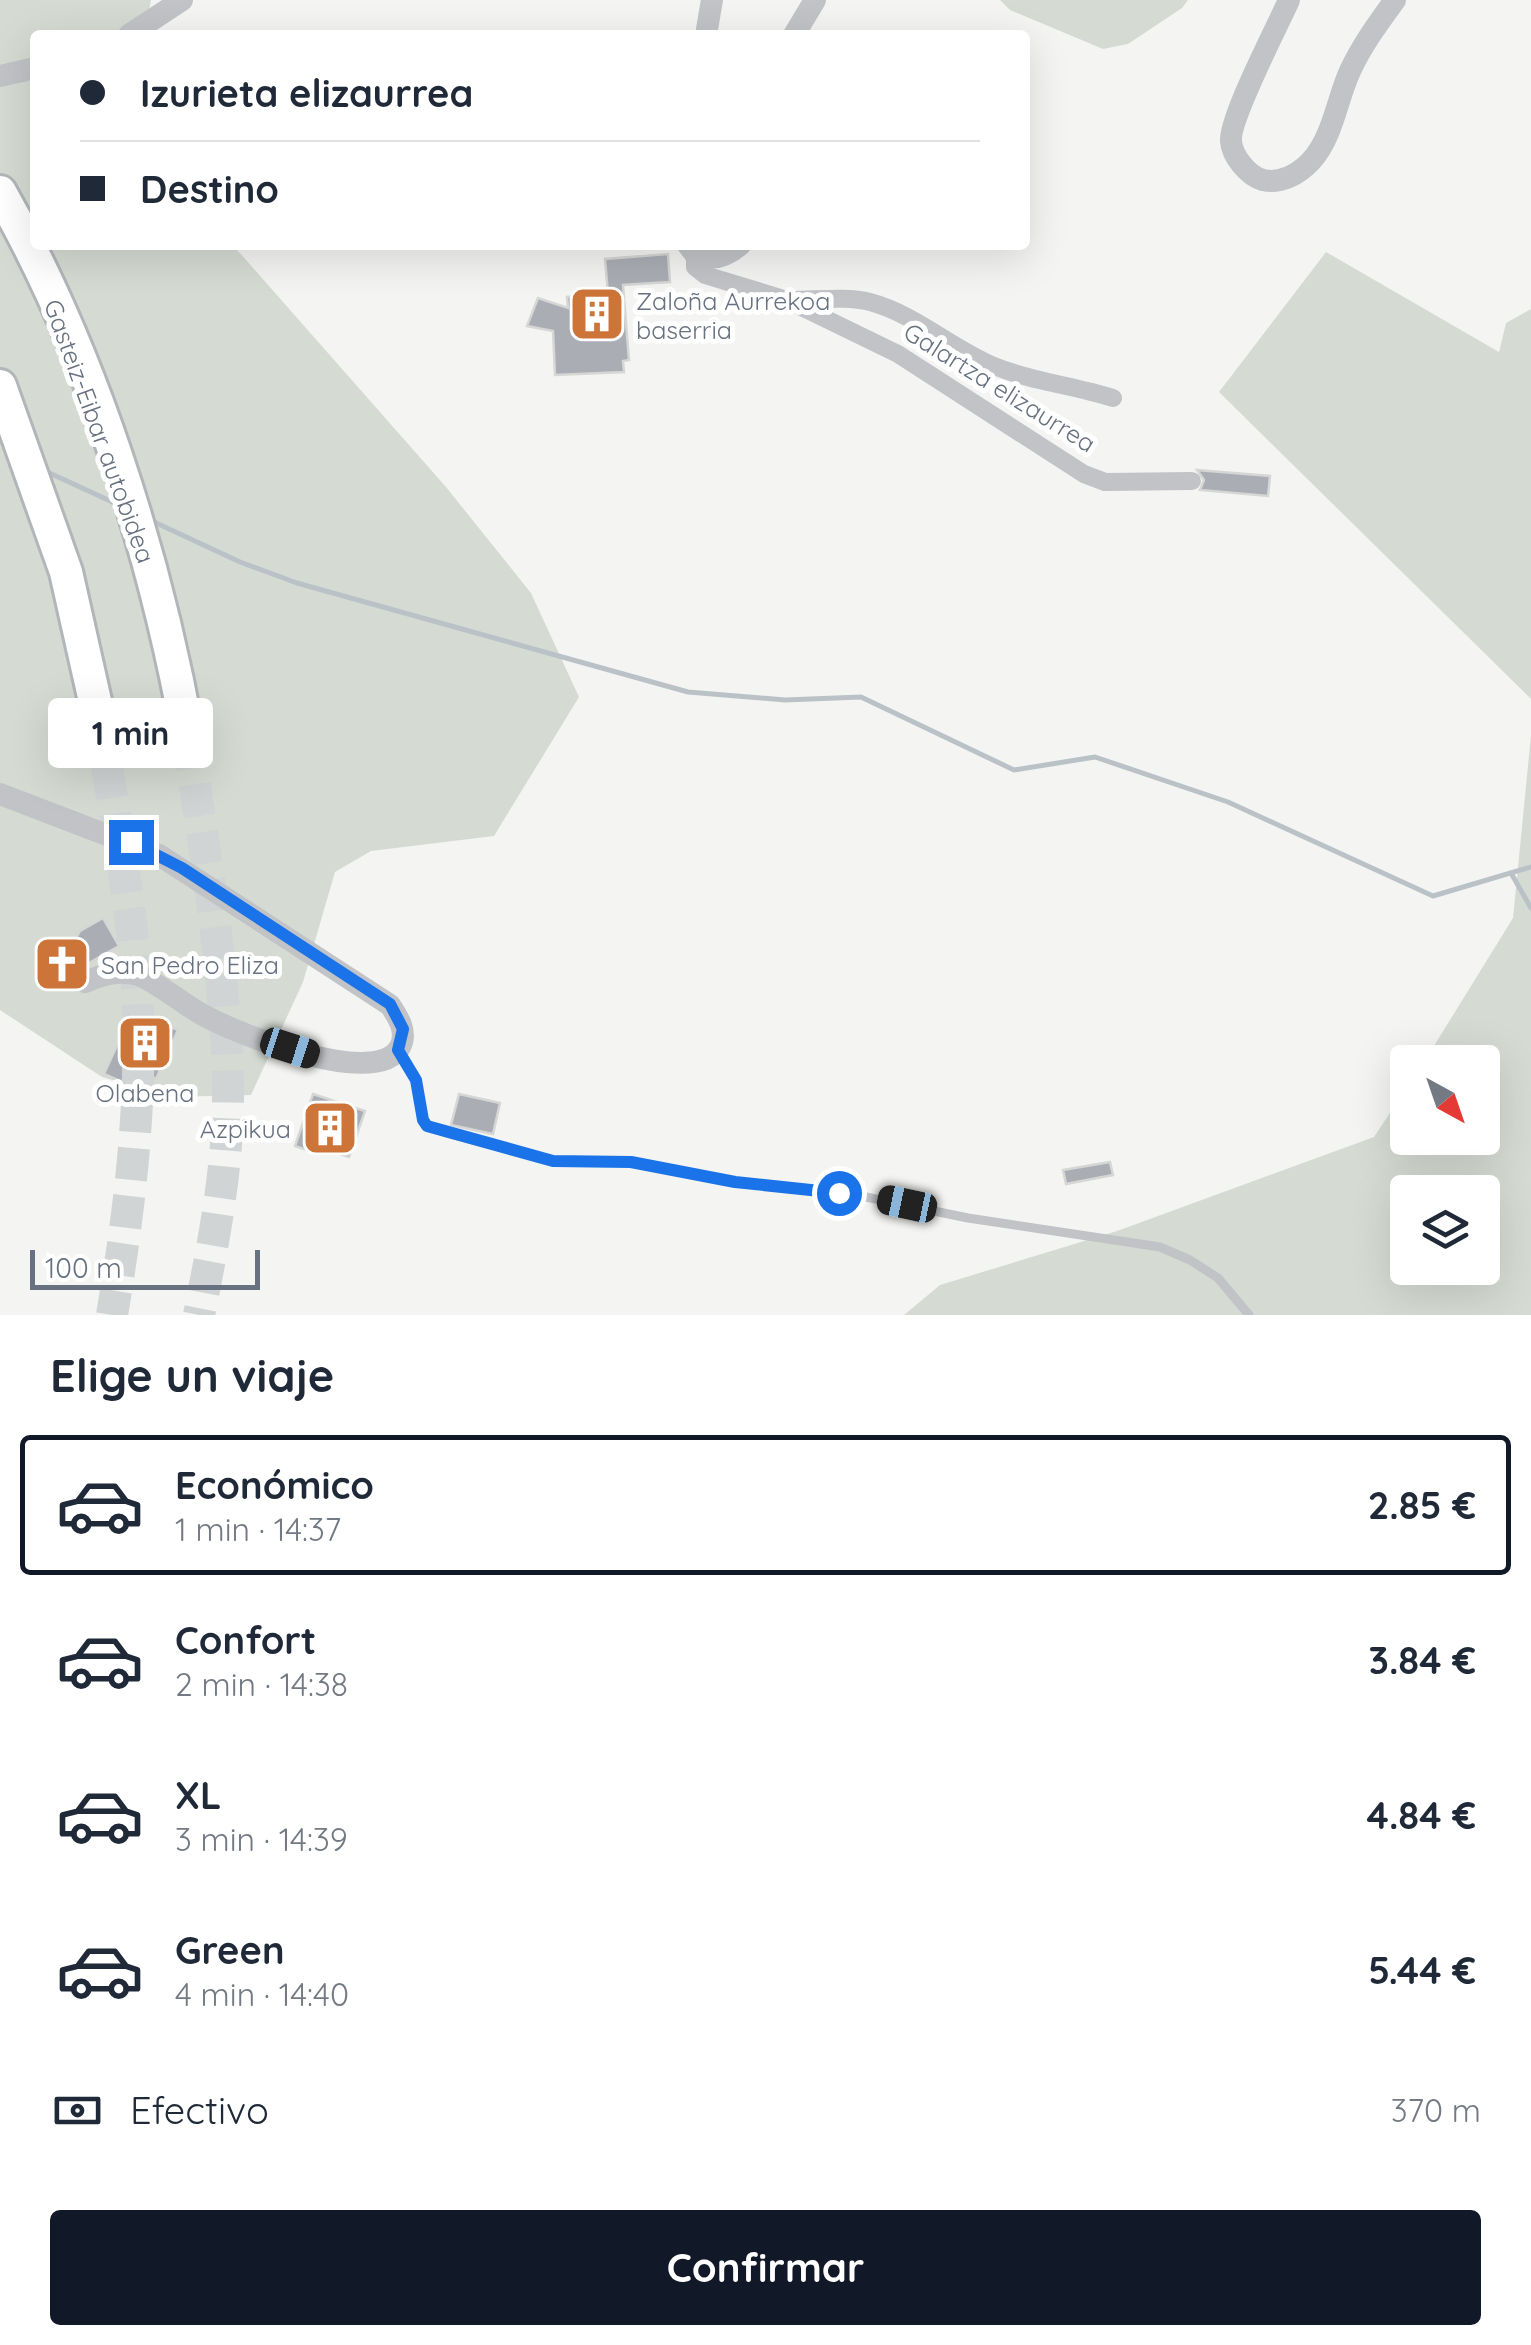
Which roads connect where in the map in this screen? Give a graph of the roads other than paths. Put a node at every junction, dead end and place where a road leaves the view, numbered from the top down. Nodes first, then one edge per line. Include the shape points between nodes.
1 (182, 0) edge
2 (712, 0) edge
3 (815, 0) edge
4 (1290, 0) edge
5 (1396, 0) edge
6 (137, 30) edge
7 (707, 30) edge
8 (797, 30) edge
9 (30, 69) edge
10 (0, 76) edge
11 (0, 192) edge
12 (692, 250) edge
13 (734, 250) edge
14 (788, 300) junction
15 (0, 386) edge
16 (1113, 398) dead end
17 (1192, 481) dead end
18 (99, 718) tunnel mouth
19 (188, 737) tunnel mouth
20 (0, 794) edge
21 (84, 982) dead end
22 (398, 1050) junction
23 (1248, 1315) edge

1 - 6 street
2 - 7 street
3 - 8 street
4 - 5 street via 1230,139 1239,161 1266,181 1288,177 1313,159 1350,72
9 - 10 street
11 - 19 highway, Gasteiz-Eibar autobidea via 73,344 124,481 155,582
12 - 13 street, Galartza elizaurrea via 703,258
12 - 14 street, Galartza elizaurrea via 695,267 705,275
14 - 16 street, Galartza elizaurrea via 873,303 992,365
14 - 17 street, Galartza elizaurrea via 898,354 1084,474 1105,482
15 - 18 highway via 44,504
20 - 22 street via 182,868 390,1004 403,1029
21 - 22 street via 106,973 140,975 230,1028 320,1058 368,1064
22 - 23 lane via 416,1080 423,1120 433,1128 553,1161 631,1162 1160,1247 1218,1278

